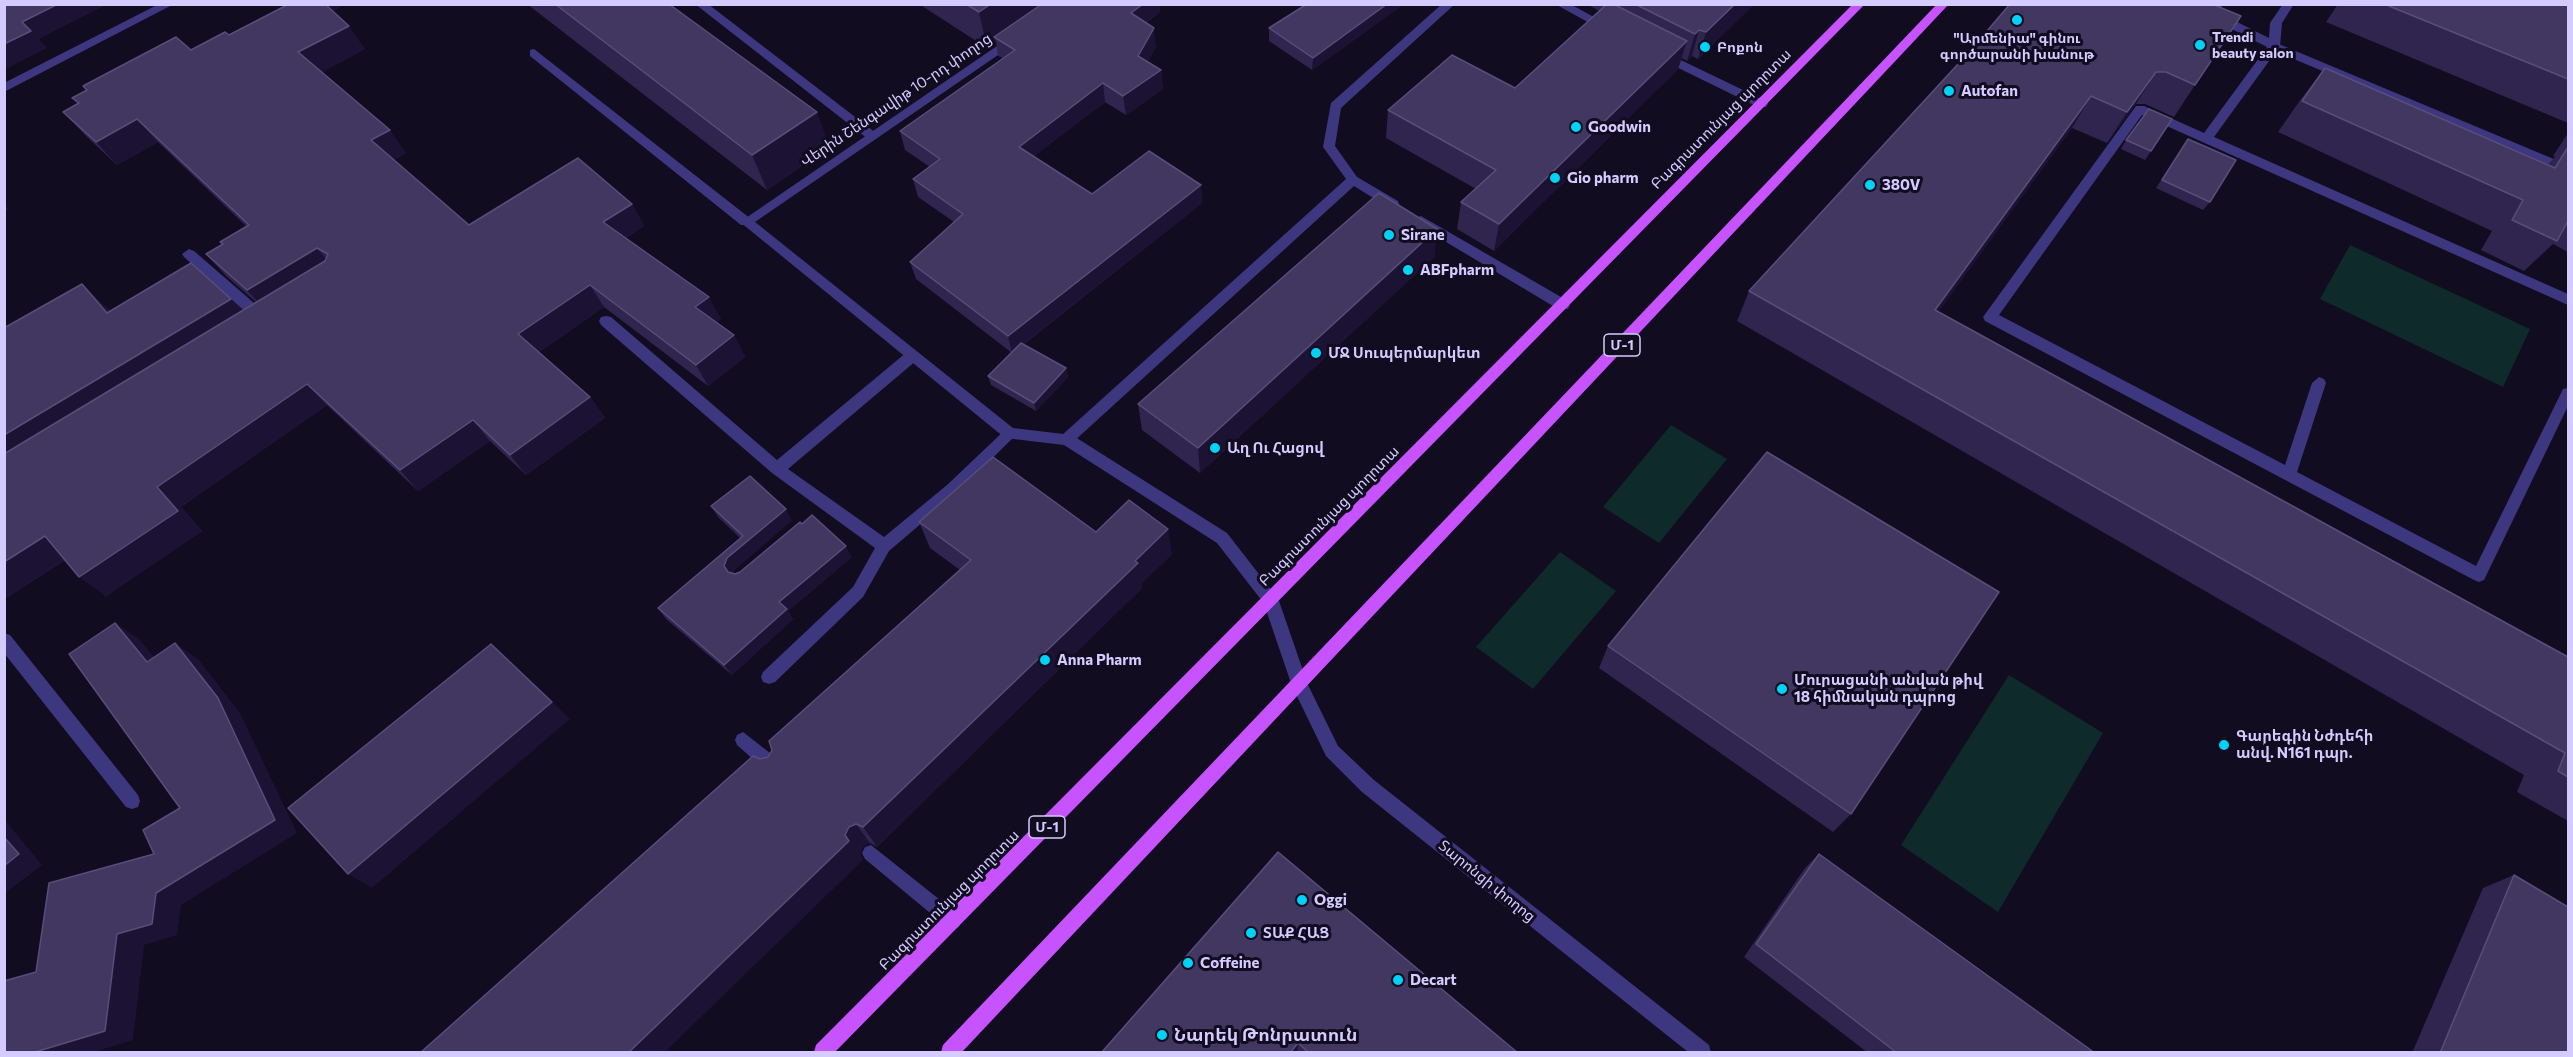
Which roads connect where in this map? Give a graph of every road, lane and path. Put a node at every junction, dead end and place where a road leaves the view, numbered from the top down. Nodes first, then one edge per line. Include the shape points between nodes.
1 (169, 4) edge
2 (700, 4) edge
3 (1450, 4) edge
4 (1560, 4) edge
5 (1860, 4) edge
6 (1944, 4) edge
7 (2218, 4) edge
8 (2289, 4) edge
9 (1026, 31) edge
10 (1622, 35) edge
11 (2274, 46) junction
12 (1653, 50) edge
13 (534, 53) dead end
14 (4, 88) edge
15 (1762, 104) junction
16 (872, 136) junction
17 (2207, 138) junction
18 (2568, 170) edge
19 (1353, 180) junction
20 (746, 222) junction
21 (189, 254) dead end
22 (2568, 300) edge
23 (1563, 305) junction
24 (606, 321) edge
25 (248, 331) edge
26 (912, 356) junction
27 (2319, 383) dead end
28 (2568, 393) edge
29 (1010, 434) junction
30 (1067, 439) junction
31 (777, 469) junction
32 (2289, 474) junction
33 (884, 546) junction
34 (1270, 601) junction
35 (4, 640) edge
36 (770, 677) dead end
37 (1300, 686) junction
38 (743, 741) dead end
39 (778, 770) edge
40 (132, 801) dead end
41 (871, 853) edge
42 (953, 921) junction
43 (823, 1053) edge
44 (950, 1053) edge
45 (1702, 1053) edge

1 - 14 street
2 - 16 street
3 - 19 street via 1335,106 1329,147
4 - 10 street
5 - 15 main road, Բագրատունյաց պողոտա / Մ-1
6 - 37 main road, Մ-1
7 - 11 street via 2212,14
8 - 11 street via 2276,23
9 - 16 street, Վերին Շենգավիթ 10-րդ փողոց
11 - 17 street
11 - 18 street
12 - 15 street
13 - 20 street
15 - 23 main road, Բագրատունյաց պողոտա / Մ-1
16 - 20 street, Վերին Շենգավիթ 10-րդ փողոց
17 - 22 street
17 - 32 street via 2140,109 1990,317
19 - 23 street
19 - 30 street
20 - 26 street
21 - 25 street via 269,318
23 - 34 main road, Բագրատունյաց պողոտա / Մ-1
24 - 31 street
26 - 29 street
26 - 31 street
27 - 32 street
28 - 32 street via 2479,575
29 - 30 street
29 - 33 street
30 - 34 street, Տարոնցի փողոց via 1222,538
31 - 33 street via 822,507
33 - 36 street via 858,592
34 - 37 street, Տարոնցի փողոց
34 - 42 main road, Բագրատունյաց պողոտա / Մ-1
35 - 40 street
37 - 44 main road, Մ-1
37 - 45 street, Տարոնցի փողոց via 1332,751 1368,786
38 - 39 street
41 - 42 street
42 - 43 main road, Բագրատունյաց պողոտա / Մ-1

